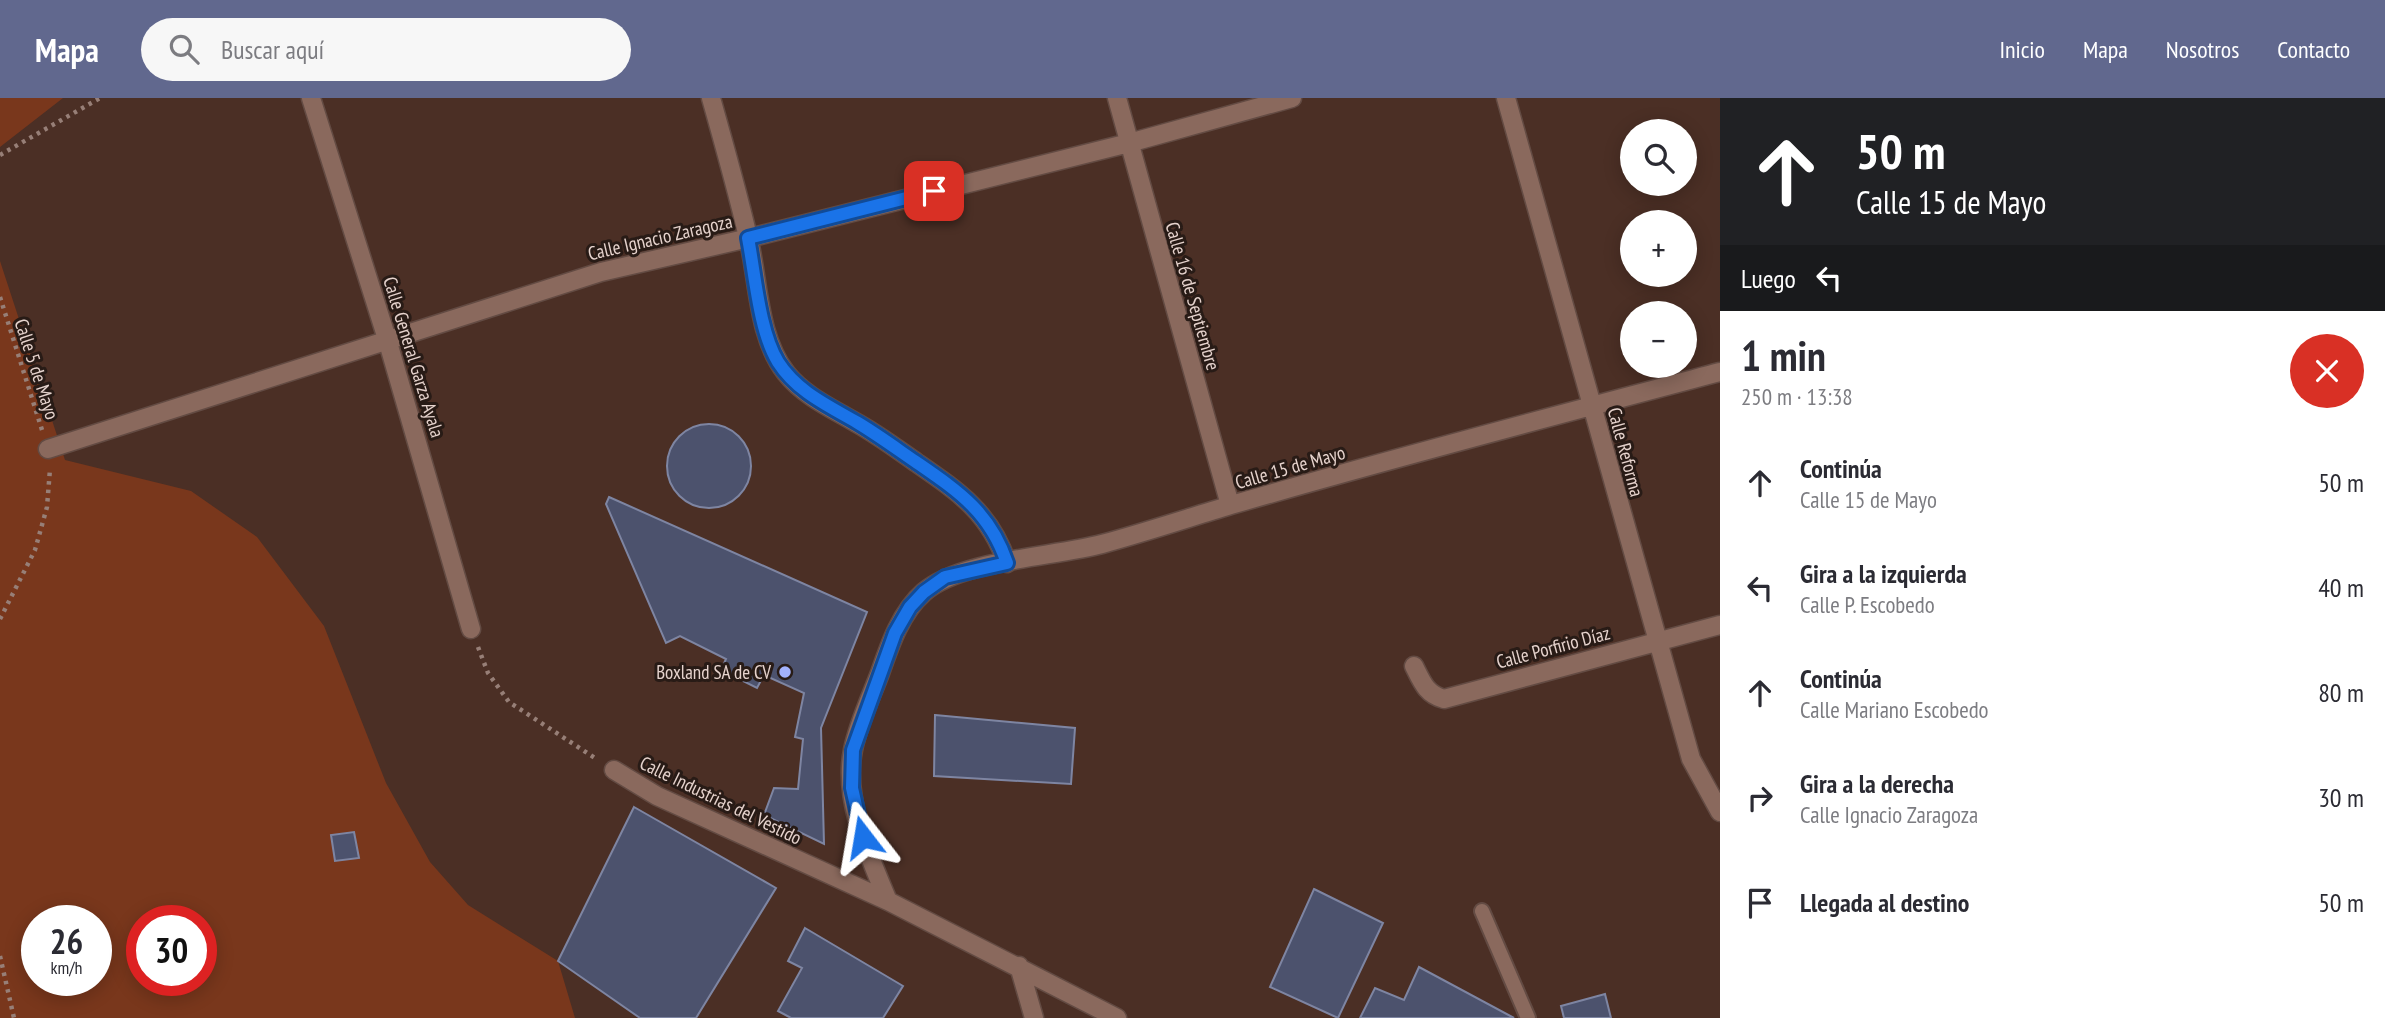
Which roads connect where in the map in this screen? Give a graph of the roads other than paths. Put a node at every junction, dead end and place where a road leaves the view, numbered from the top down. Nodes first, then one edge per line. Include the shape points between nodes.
1 (311, 98) edge
2 (711, 98) edge
3 (1117, 98) edge
4 (1292, 98) edge
5 (1506, 98) edge
6 (1129, 143) junction
7 (748, 238) junction
8 (387, 339) junction
9 (1720, 373) edge
10 (1592, 406) junction
11 (48, 449) road end
12 (1230, 505) junction
13 (1007, 563) junction
14 (1720, 625) edge
15 (471, 629) road end
16 (1656, 640) junction
17 (1414, 666) dead end
18 (614, 770) road end
19 (1720, 812) edge
20 (888, 901) junction
21 (1482, 911) dead end
22 (1019, 966) junction
23 (1034, 1018) edge
24 (1117, 1018) edge
25 (1528, 1018) edge

1 - 8 street, Calle General Garza Ayala
2 - 7 street
3 - 6 street, Calle 16 de Septiembre
4 - 6 street, Calle Ignacio Zaragoza
5 - 10 street, Calle Reforma
6 - 7 street, Calle Ignacio Zaragoza
6 - 12 street, Calle 16 de Septiembre
7 - 8 street, Calle Ignacio Zaragoza via 601,272
7 - 13 street via 767,337 778,362 797,385 819,401 960,492 992,529
8 - 11 street, Calle Ignacio Zaragoza
8 - 15 street, Calle General Garza Ayala
9 - 10 street, Calle 15 de Mayo
10 - 12 street, Calle 15 de Mayo
10 - 16 street, Calle Reforma
12 - 13 street, Calle 15 de Mayo via 1100,545
13 - 20 street, Calle 15 de Mayo via 945,577 910,607 895,633 853,750 852,788 868,853
14 - 16 street, Calle Porfirio Díaz
16 - 17 street, Calle Porfirio Díaz via 1444,699 1426,690
16 - 19 street, Calle Reforma via 1690,760
18 - 20 street, Calle Industrias del Vestido via 657,796
20 - 22 street, Calle Industrias del Vestido
21 - 25 lane
22 - 23 street
22 - 24 street, Calle Industrias del Vestido

